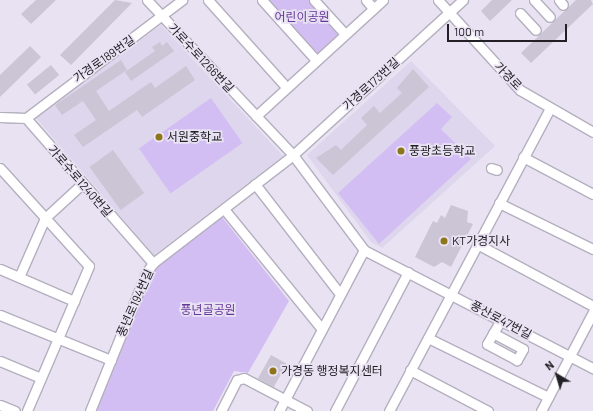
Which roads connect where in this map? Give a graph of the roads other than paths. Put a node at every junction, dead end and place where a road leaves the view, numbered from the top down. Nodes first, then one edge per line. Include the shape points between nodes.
1 (147, 0) edge
2 (182, 0) edge
3 (208, 0) edge
4 (262, 0) edge
5 (314, 0) edge
6 (366, 0) edge
7 (382, 0) edge
8 (438, 0) edge
9 (463, 0) edge
10 (534, 0) edge
11 (374, 8) junction
12 (450, 13) junction
13 (520, 13) dead end
14 (163, 17) junction
15 (550, 17) dead end
16 (536, 30) dead end
17 (345, 34) junction
18 (316, 60) junction
19 (286, 87) junction
20 (550, 108) junction
21 (0, 116) edge
22 (256, 116) junction
23 (26, 118) junction
24 (593, 132) edge
25 (293, 155) junction
26 (524, 157) junction
27 (0, 168) edge
28 (82, 184) junction
29 (255, 184) junction
30 (593, 194) edge
31 (499, 203) junction
32 (224, 209) junction
33 (45, 218) junction
34 (477, 244) junction
35 (593, 249) edge
36 (364, 250) junction
37 (153, 263) junction
38 (0, 269) edge
39 (408, 272) junction
40 (19, 278) junction
41 (340, 294) junction
42 (451, 294) junction
43 (74, 301) junction
44 (593, 306) edge
45 (593, 312) edge
46 (0, 316) edge
47 (501, 320) junction
48 (322, 329) junction
49 (493, 334) dead end
50 (428, 338) junction
51 (58, 339) junction
52 (570, 356) junction
53 (111, 360) junction
54 (0, 361) edge
55 (593, 368) edge
56 (410, 370) junction
57 (41, 378) junction
58 (548, 398) junction
59 (286, 399) junction
60 (0, 405) edge
61 (391, 410) edge
62 (15, 411) edge
63 (27, 411) edge
64 (90, 411) edge
65 (221, 411) edge
66 (279, 411) edge
67 (307, 411) edge
68 (335, 411) edge
69 (488, 411) edge
70 (541, 411) edge

1 - 14 street, 가로수로1266번길
2 - 14 street, 가경로189번길
3 - 19 street
4 - 18 street
5 - 17 street
6 - 11 street
7 - 11 street
8 - 12 street, 가경로
9 - 12 street, 가경로173번길
10 - 15 street
11 - 17 street
12 - 20 street, 가경로 via 520,90
12 - 25 street, 가경로173번길
13 - 16 street
14 - 22 street, 가로수로1266번길
14 - 23 street, 가경로189번길
17 - 18 street
18 - 19 street
19 - 22 street
20 - 24 street, 가경로
20 - 26 street
21 - 23 street
22 - 25 street, 가로수로1266번길
23 - 28 street, 가로수로1240번길
25 - 29 street, 풍년로194번길
25 - 36 street, 풍산로47번길
26 - 30 street
26 - 31 street
27 - 33 street
28 - 33 street
28 - 37 street, 가로수로1240번길
29 - 32 street, 풍년로194번길
29 - 41 street
31 - 34 street
31 - 35 street
32 - 37 street, 풍년로194번길
32 - 48 street
33 - 40 street
33 - 43 street via 89,266
34 - 42 street
34 - 44 street
36 - 39 street, 풍산로47번길
36 - 41 street
37 - 53 street, 풍년로194번길 via 146,273
38 - 40 street
39 - 42 street, 풍산로47번길
39 - 68 street
40 - 43 street
41 - 48 street
42 - 47 street, 풍산로47번길
42 - 50 street
43 - 51 street
45 - 52 street
46 - 51 street
47 - 49 street
47 - 52 street, 풍산로47번길
48 - 59 street
50 - 56 street
50 - 58 street
51 - 53 street
51 - 57 street
52 - 55 street, 풍산로47번길
52 - 58 street
53 - 64 street, 풍년로194번길
54 - 57 street
56 - 61 street
56 - 69 street
57 - 63 street
58 - 70 street
59 - 65 street via 244,378 237,380
59 - 66 street
59 - 67 street
60 - 62 street

